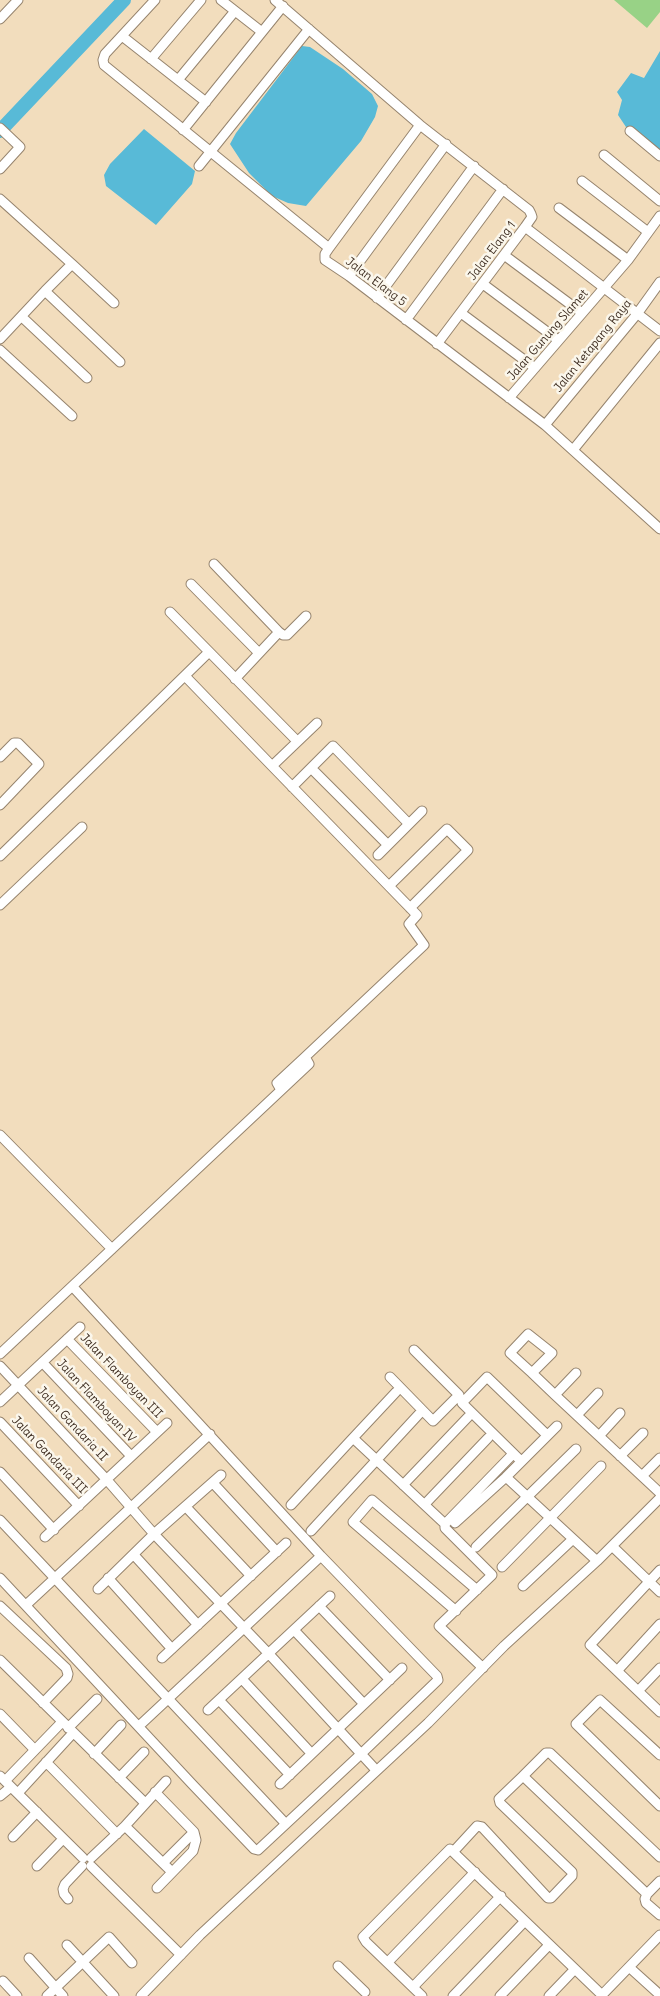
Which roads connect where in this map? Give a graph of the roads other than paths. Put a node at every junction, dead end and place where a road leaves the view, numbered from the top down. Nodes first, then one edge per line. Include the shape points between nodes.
1 (18, 0) edge
2 (155, 0) edge
3 (201, 0) edge
4 (221, 0) edge
5 (275, 0) edge
6 (283, 6) junction
7 (236, 11) junction
8 (0, 18) edge
9 (309, 29) junction
10 (262, 32) junction
11 (122, 36) junction
12 (151, 59) junction
13 (178, 80) junction
14 (206, 102) junction
15 (420, 125) junction
16 (183, 130) junction
17 (3, 131) edge
18 (630, 131) dead end
19 (446, 144) junction
20 (210, 152) junction
21 (604, 155) dead end
22 (660, 156) edge
23 (199, 166) dead end
24 (474, 166) junction
25 (0, 169) edge
26 (582, 181) dead end
27 (503, 189) junction
28 (0, 200) edge
29 (660, 201) edge
30 (559, 208) dead end
31 (660, 216) edge
32 (525, 227) junction
33 (648, 232) junction
34 (329, 248) junction
35 (504, 255) junction
36 (628, 260) junction
37 (72, 264) junction
38 (349, 276) junction
39 (660, 282) edge
40 (483, 284) junction
41 (605, 287) junction
42 (45, 291) junction
43 (377, 298) junction
44 (114, 303) dead end
45 (461, 313) junction
46 (582, 313) junction
47 (637, 314) junction
48 (22, 317) junction
49 (406, 320) junction
50 (660, 331) edge
51 (0, 339) edge
52 (558, 340) junction
53 (660, 343) edge
54 (437, 344) junction
55 (0, 350) edge
56 (120, 362) dead end
57 (535, 368) junction
58 (87, 378) dead end
59 (509, 398) junction
60 (72, 416) dead end
61 (545, 425) junction
62 (573, 450) junction
63 (660, 528) edge
64 (214, 564) dead end
65 (191, 584) dead end
66 (170, 612) dead end
67 (306, 616) dead end
68 (279, 632) junction
69 (209, 652) junction
70 (259, 653) junction
71 (185, 676) junction
72 (236, 679) junction
73 (317, 723) dead end
74 (297, 741) junction
75 (0, 757) edge
76 (272, 766) junction
77 (311, 768) junction
78 (292, 786) junction
79 (0, 805) edge
80 (422, 811) dead end
81 (409, 824) junction
82 (82, 827) dead end
83 (388, 845) junction
84 (378, 855) dead end
85 (0, 856) edge
86 (389, 886) junction
87 (0, 905) edge
88 (410, 908) junction
89 (0, 1135) edge
90 (112, 1249) junction
91 (73, 1287) junction
92 (80, 1327) dead end
93 (67, 1339) junction
94 (414, 1350) dead end
95 (0, 1354) edge
96 (43, 1363) junction
97 (0, 1366) edge
98 (576, 1373) dead end
99 (532, 1374) junction
100 (390, 1377) dead end
101 (18, 1386) junction
102 (396, 1392) dead end
103 (598, 1393) dead end
104 (555, 1394) junction
105 (461, 1399) junction
106 (0, 1402) edge
107 (620, 1413) dead end
108 (419, 1414) dead end
109 (577, 1415) junction
110 (468, 1416) dead end
111 (0, 1422) edge
112 (167, 1424) dead end
113 (557, 1426) dead end
114 (157, 1432) junction
115 (643, 1433) dead end
116 (210, 1434) junction
117 (547, 1435) junction
118 (599, 1436) junction
119 (353, 1438) junction
120 (488, 1438) dead end
121 (576, 1449) dead end
122 (131, 1456) junction
123 (620, 1456) junction
124 (510, 1458) dead end
125 (660, 1458) edge
126 (376, 1460) junction
127 (521, 1461) junction
128 (601, 1466) dead end
129 (0, 1472) edge
130 (222, 1475) dead end
131 (506, 1476) junction
132 (642, 1476) junction
133 (107, 1480) junction
134 (212, 1483) junction
135 (402, 1485) junction
136 (660, 1493) edge
137 (528, 1497) junction
138 (660, 1498) edge
139 (425, 1504) junction
140 (291, 1505) dead end
141 (79, 1506) junction
142 (130, 1507) junction
143 (186, 1507) junction
144 (551, 1518) junction
145 (0, 1520) edge
146 (455, 1523) dead end
147 (445, 1524) junction
148 (54, 1530) junction
149 (310, 1531) dead end
150 (154, 1534) junction
151 (45, 1538) dead end
152 (573, 1539) junction
153 (286, 1543) dead end
154 (612, 1546) junction
155 (476, 1547) dead end
156 (277, 1552) junction
157 (134, 1555) junction
158 (321, 1556) junction
159 (597, 1561) junction
160 (502, 1567) dead end
161 (660, 1570) edge
162 (251, 1576) junction
163 (0, 1578) edge
164 (108, 1578) junction
165 (55, 1579) junction
166 (649, 1582) junction
167 (523, 1586) dead end
168 (98, 1589) dead end
169 (476, 1590) junction
170 (660, 1592) edge
171 (330, 1596) dead end
172 (220, 1603) junction
173 (26, 1605) junction
174 (0, 1606) edge
175 (319, 1606) junction
176 (456, 1610) junction
177 (660, 1624) edge
178 (198, 1625) junction
179 (244, 1628) junction
180 (294, 1630) junction
181 (172, 1649) junction
182 (269, 1654) junction
183 (162, 1658) dead end
184 (0, 1660) edge
185 (402, 1668) dead end
186 (483, 1668) junction
187 (660, 1668) edge
188 (617, 1671) junction
189 (242, 1679) junction
190 (390, 1680) junction
191 (638, 1691) junction
192 (97, 1699) dead end
193 (170, 1699) junction
194 (219, 1700) junction
195 (43, 1703) junction
196 (364, 1704) junction
197 (208, 1710) dead end
198 (660, 1712) edge
199 (0, 1714) edge
200 (121, 1725) dead end
201 (139, 1726) junction
202 (68, 1727) junction
203 (337, 1729) junction
204 (35, 1750) junction
205 (144, 1752) dead end
206 (311, 1753) junction
207 (94, 1754) junction
208 (361, 1754) junction
209 (660, 1755) edge
210 (46, 1762) junction
211 (376, 1770) junction
212 (290, 1775) junction
213 (523, 1776) junction
214 (119, 1778) junction
215 (166, 1781) dead end
216 (8, 1784) edge
217 (280, 1784) dead end
218 (155, 1792) junction
219 (0, 1796) edge
220 (145, 1803) junction
221 (660, 1806) edge
222 (37, 1812) junction
223 (286, 1824) junction
224 (125, 1826) junction
225 (194, 1832) junction
226 (116, 1834) junction
227 (13, 1837) dead end
228 (63, 1839) junction
229 (454, 1851) junction
230 (660, 1857) edge
231 (87, 1862) junction
232 (164, 1863) junction
233 (37, 1866) dead end
234 (172, 1872) junction
235 (475, 1872) junction
236 (660, 1881) edge
237 (157, 1888) dead end
238 (647, 1894) junction
239 (501, 1896) junction
240 (68, 1899) dead end
241 (660, 1915) edge
242 (525, 1920) junction
243 (660, 1935) edge
244 (66, 1945) dead end
245 (549, 1945) junction
246 (181, 1955) junction
247 (29, 1958) dead end
248 (388, 1962) junction
249 (83, 1963) junction
250 (132, 1963) dead end
251 (338, 1966) dead end
252 (630, 1967) junction
253 (574, 1970) junction
254 (3, 1981) dead end
255 (413, 1987) junction
256 (56, 1988) junction
257 (605, 1994) edge
258 (365, 1995) edge
259 (660, 1995) edge
260 (17, 1996) edge
261 (47, 1996) edge
262 (63, 1996) edge
263 (114, 1996) edge
264 (141, 1996) edge
265 (422, 1996) edge
266 (453, 1996) edge
267 (500, 1996) edge
268 (549, 1996) edge

1 - 8 street
2 - 11 street
3 - 12 street
4 - 7 street
5 - 6 street, Jalan Elang 1
6 - 9 street, Jalan Elang 1
6 - 10 street
7 - 10 street
7 - 13 street
9 - 15 street, Jalan Elang 1
9 - 20 street
10 - 14 street
11 - 12 street
11 - 16 street via 105,54 104,65
12 - 13 street
13 - 14 street
14 - 16 street
15 - 19 street, Jalan Elang 1
15 - 34 street
16 - 20 street
17 - 25 street via 20,147
18 - 22 street
19 - 24 street, Jalan Elang 1
19 - 38 street
20 - 23 street
20 - 34 street
21 - 29 street
24 - 27 street, Jalan Elang 1
24 - 43 street
26 - 33 street
27 - 32 street, Jalan Elang 1 via 529,210 532,217
27 - 49 street
28 - 37 street
30 - 36 street
31 - 33 street, Jalan Gunung Slamet
32 - 35 street, Jalan Elang 1
32 - 41 street
33 - 36 street, Jalan Gunung Slamet
34 - 38 street, Jalan Elang 5 via 325,260
35 - 40 street, Jalan Elang 1
35 - 46 street
36 - 41 street, Jalan Gunung Slamet
37 - 42 street
37 - 44 street
38 - 43 street, Jalan Elang 5
39 - 47 street, Jalan Ketapang Raya
40 - 45 street, Jalan Elang 1
40 - 52 street
41 - 46 street, Jalan Gunung Slamet
41 - 47 street
42 - 48 street
42 - 56 street
43 - 49 street, Jalan Elang 5
45 - 54 street, Jalan Elang 1
45 - 57 street
46 - 52 street, Jalan Gunung Slamet
47 - 50 street
47 - 61 street, Jalan Ketapang Raya
48 - 51 street
48 - 58 street
49 - 54 street, Jalan Elang 5
52 - 57 street, Jalan Gunung Slamet
53 - 62 street
54 - 59 street, Jalan Elang 5
55 - 60 street
57 - 59 street, Jalan Gunung Slamet
59 - 61 street, Jalan Elang 5
61 - 62 street, Jalan Elang 5
62 - 63 street, Jalan Elang 5
64 - 68 street
65 - 70 street
66 - 69 street
67 - 68 street via 287,635
68 - 70 street
69 - 71 street
69 - 72 street
70 - 72 street
71 - 76 street
71 - 85 street
72 - 74 street
73 - 74 street
74 - 76 street
75 - 79 street via 18,743 39,764
76 - 78 street
77 - 78 street
77 - 81 street via 332,746
77 - 83 street
78 - 86 street
80 - 81 street
81 - 83 street
82 - 87 street
83 - 84 street
86 - 88 street
86 - 88 street via 447,829 468,850
88 - 90 street via 417,915 409,924 424,945 304,1057 309,1064
89 - 90 street
90 - 91 street
91 - 95 street
91 - 116 street
92 - 93 street
93 - 96 street
93 - 114 street, Jalan Flamboyan III
94 - 105 street
96 - 101 street
96 - 122 street, Jalan Flamboyan IV
97 - 101 street, Jalan Gandaria II
98 - 104 street
99 - 99 street via 510,1353 528,1334 552,1353
99 - 104 street
100 - 105 street via 433,1420
101 - 106 street
101 - 133 street, Jalan Gandaria II
102 - 119 street
103 - 109 street
104 - 109 street
105 - 117 street via 487,1377
105 - 127 street
107 - 118 street
108 - 126 street
109 - 118 street
110 - 135 street
111 - 141 street, Jalan Gandaria III
112 - 114 street
113 - 117 street
114 - 122 street
115 - 123 street
116 - 142 street
116 - 158 street
117 - 127 street
118 - 123 street
119 - 126 street
119 - 140 street
120 - 139 street
121 - 137 street
122 - 133 street
123 - 132 street
124 - 147 street
125 - 132 street
126 - 135 street
126 - 149 street
127 - 131 street
128 - 144 street
129 - 148 street
130 - 134 street
131 - 137 street
131 - 146 street
132 - 136 street
133 - 141 street
133 - 142 street, Jalan Gandaria II
134 - 143 street
134 - 156 street
135 - 139 street
137 - 144 street
137 - 155 street
138 - 154 street
139 - 147 street
141 - 148 street
142 - 150 street, Jalan Gandaria II
142 - 165 street
143 - 150 street
143 - 162 street
144 - 152 street
144 - 160 street
145 - 165 street
147 - 169 street via 492,1575
148 - 151 street
150 - 157 street
150 - 172 street, Jalan Gandaria II
152 - 159 street
152 - 167 street
153 - 156 street
154 - 159 street
154 - 166 street
156 - 162 street
157 - 164 street
157 - 178 street
158 - 179 street
158 - 208 street via 438,1676 436,1683
159 - 186 street
161 - 166 street
162 - 172 street
163 - 173 street
164 - 168 street
164 - 181 street
165 - 173 street
165 - 193 street
166 - 170 street
166 - 188 street via 590,1644
169 - 176 street
169 - 176 street via 372,1500 353,1522
171 - 175 street
172 - 178 street
172 - 179 street, Jalan Gandaria II
173 - 201 street
174 - 195 street via 66,1668 68,1678
175 - 180 street
175 - 190 street
176 - 186 street via 439,1626
177 - 188 street
178 - 181 street
179 - 182 street, Jalan Gandaria II
179 - 193 street
180 - 182 street
180 - 196 street
181 - 183 street
182 - 189 street
182 - 203 street, Jalan Gandaria II
184 - 195 street
185 - 190 street
186 - 211 street
187 - 191 street
188 - 191 street
189 - 194 street
189 - 206 street
190 - 196 street
191 - 198 street
192 - 202 street
193 - 201 street
193 - 223 street
194 - 197 street
194 - 212 street
195 - 202 street
196 - 203 street
199 - 204 street
200 - 207 street
201 - 223 street via 254,1849 262,1848
202 - 204 street
202 - 207 street
202 - 210 street
203 - 206 street
203 - 208 street, Jalan Gandaria II
204 - 216 street
205 - 214 street
206 - 212 street
207 - 214 street
208 - 211 street, Jalan Gandaria II
208 - 223 street
209 - 221 street via 600,1700 576,1724
210 - 216 street
210 - 226 street
211 - 246 street
212 - 217 street
213 - 229 street via 499,1799 500,1803 572,1872 572,1876 548,1898 482,1827 477,1826
213 - 230 street via 546,1753 550,1753
213 - 238 street
214 - 220 street
215 - 218 street
216 - 219 street
216 - 222 street
218 - 220 street
218 - 225 street
220 - 224 street
222 - 227 street
222 - 228 street
224 - 226 street
224 - 232 street
225 - 232 street
225 - 234 street via 193,1851
226 - 231 street
228 - 231 street
228 - 233 street
229 - 235 street
229 - 248 street via 447,1850 363,1937
231 - 240 street via 65,1884 64,1894
231 - 246 street
232 - 234 street
234 - 237 street
235 - 239 street
235 - 248 street
236 - 238 street
238 - 241 street via 645,1901
239 - 242 street
239 - 255 street
242 - 245 street
242 - 266 street
243 - 252 street
244 - 249 street
245 - 253 street
245 - 267 street
246 - 264 street
247 - 256 street
248 - 255 street
249 - 250 street via 109,1937
249 - 256 street
249 - 263 street
251 - 258 street
252 - 257 street
252 - 259 street
253 - 257 street
253 - 268 street
254 - 260 street
255 - 265 street
256 - 261 street
256 - 262 street

